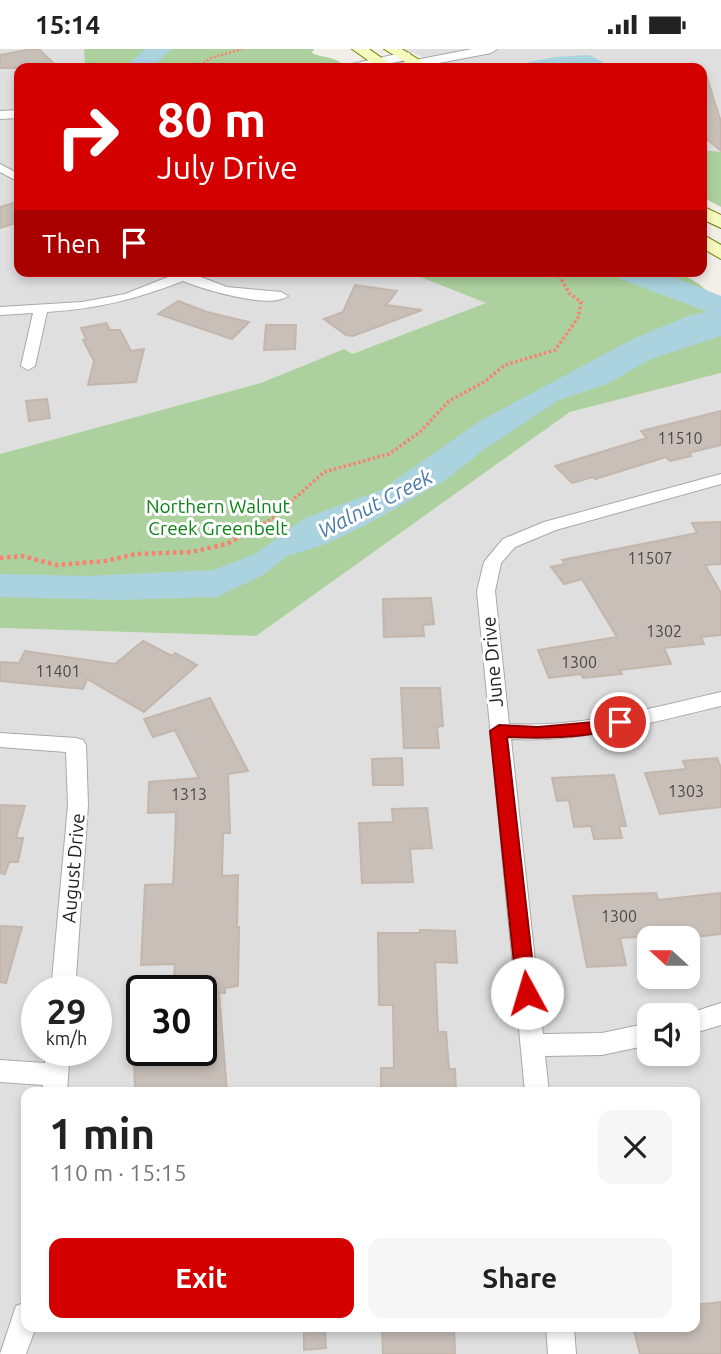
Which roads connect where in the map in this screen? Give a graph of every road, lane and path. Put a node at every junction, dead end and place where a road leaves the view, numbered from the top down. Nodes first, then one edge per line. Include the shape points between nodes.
1 (242, 49) edge
2 (359, 49) edge
3 (438, 49) edge
4 (491, 49) edge
5 (406, 61) edge
6 (204, 63) edge
7 (381, 63) edge
8 (0, 167) edge
9 (14, 182) edge
10 (172, 277) edge
11 (186, 277) edge
12 (560, 277) edge
13 (281, 296) dead end
14 (41, 310) junction
15 (0, 311) edge
16 (28, 366) dead end
17 (721, 479) edge
18 (0, 558) edge
19 (721, 699) edge
20 (499, 731) junction
21 (0, 740) edge
22 (64, 975) edge
23 (721, 1014) edge
24 (700, 1020) edge
25 (637, 1037) edge
26 (532, 1045) junction
27 (0, 1071) edge
28 (56, 1083) edge
29 (536, 1087) edge
30 (21, 1330) edge
31 (560, 1332) edge
32 (12, 1354) edge
33 (562, 1354) edge

1 - 6 path
2 - 7 main road
3 - 5 street
4 - 5 street
8 - 9 street
10 - 14 street via 128,297
11 - 13 street via 246,295
12 - 18 path via 581,302 578,318 555,350 505,365 449,401 420,432 389,454 324,472 272,519 227,544 191,552 57,565 22,556
14 - 15 street
14 - 16 street
17 - 20 street, June Drive via 550,526 509,543 493,562 486,591
19 - 20 street via 594,728
20 - 26 street, June Drive
21 - 22 street, August Drive via 76,744 78,805
23 - 24 street
25 - 26 street via 602,1044
26 - 29 street, June Drive
27 - 28 street
30 - 32 street
31 - 33 street

